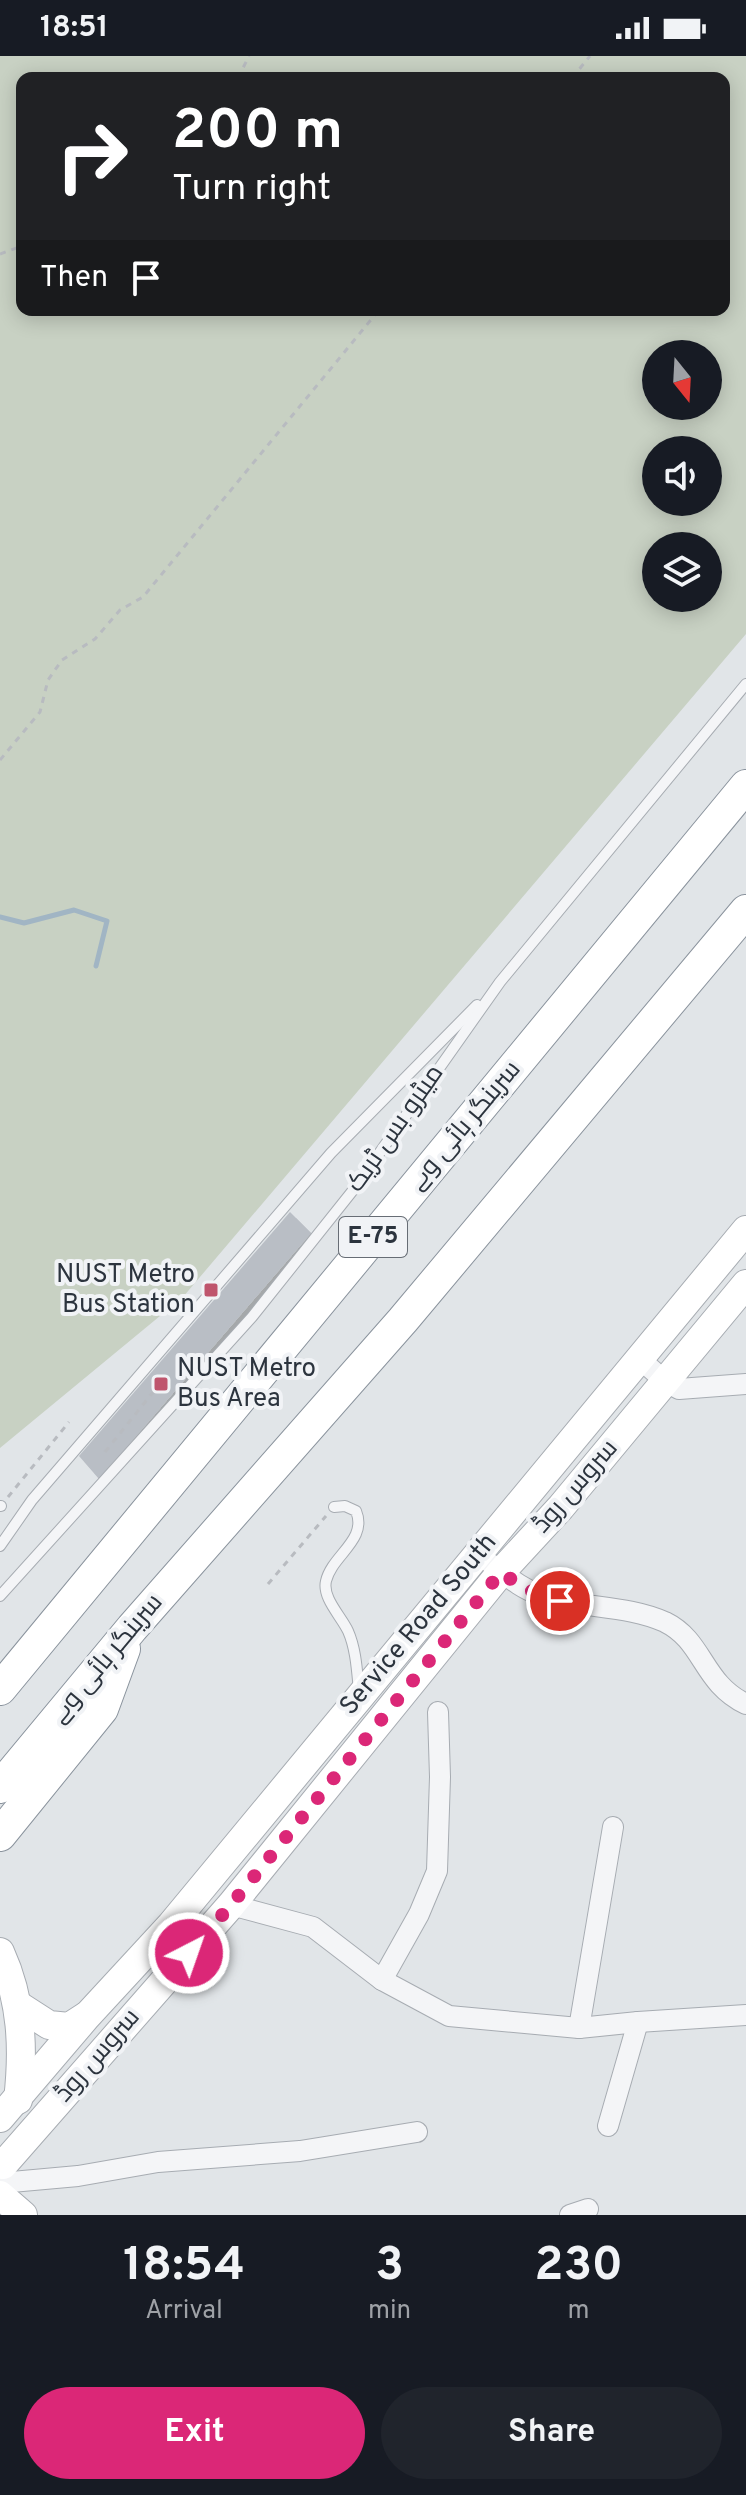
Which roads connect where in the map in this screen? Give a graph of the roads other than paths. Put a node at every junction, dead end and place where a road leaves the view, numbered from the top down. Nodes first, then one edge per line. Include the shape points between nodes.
1 (746, 684) edge
2 (746, 786) edge
3 (746, 911) edge
4 (500, 982) junction
5 (746, 1230) edge
6 (746, 1284) edge
7 (641, 1360) junction
8 (666, 1382) junction
9 (746, 1384) edge
10 (580, 1432) junction
11 (608, 1451) junction
12 (334, 1507) road end
13 (0, 1546) edge
14 (478, 1555) junction
15 (501, 1572) junction
16 (0, 1596) edge
17 (132, 1628) junction
18 (0, 1689) edge
19 (359, 1697) junction
20 (746, 1704) edge
21 (438, 1712) dead end
22 (0, 1787) edge
23 (613, 1827) dead end
24 (0, 1835) edge
25 (231, 1905) junction
26 (0, 1952) edge
27 (382, 1980) junction
28 (18, 2005) junction
29 (746, 2015) edge
30 (87, 2016) junction
31 (638, 2022) junction
32 (579, 2028) junction
33 (19, 2096) junction
34 (0, 2118) edge
35 (608, 2126) dead end
36 (417, 2132) dead end
37 (1, 2173) edge
38 (0, 2195) edge
39 (23, 2215) edge

1 - 4 lane, میٹرو بس ٹریک
2 - 18 highway, سرینگر ہائی وے / E-75
3 - 17 highway, سرینگر ہائی وے / E-75 via 403,1320
4 - 13 lane, میٹرو بس ٹریک via 331,1153 32,1500
4 - 16 lane, میٹرو بس ٹریک via 354,1189 252,1317
5 - 7 main road, Service Road South
6 - 8 main road, سروس روڈ
7 - 8 street
7 - 10 main road, Service Road South
8 - 9 street via 679,1389
8 - 11 main road, سروس روڈ
10 - 11 main road
10 - 14 main road, Service Road South
11 - 15 main road, سروس روڈ
12 - 19 lane via 356,1511 360,1522 325,1583 349,1633
14 - 15 street
14 - 19 main road, Service Road South
15 - 20 street via 540,1595 666,1623 690,1640 720,1688
15 - 25 main road, سروس روڈ
17 - 22 highway, سرینگر ہائی وے / E-75
17 - 24 highway via 102,1709
19 - 30 main road, Service Road South via 171,1925
21 - 27 street via 437,1871
23 - 32 street
25 - 27 street via 313,1927
25 - 37 main road, سروس روڈ
26 - 28 main road
27 - 32 street via 449,2016
28 - 30 main road via 49,2025 69,2027
28 - 33 main road
29 - 31 street
30 - 33 main road, Service Road South
31 - 32 street
31 - 35 street
33 - 34 main road, Service Road South
33 - 37 main road
36 - 37 street via 78,2176
38 - 39 main road

